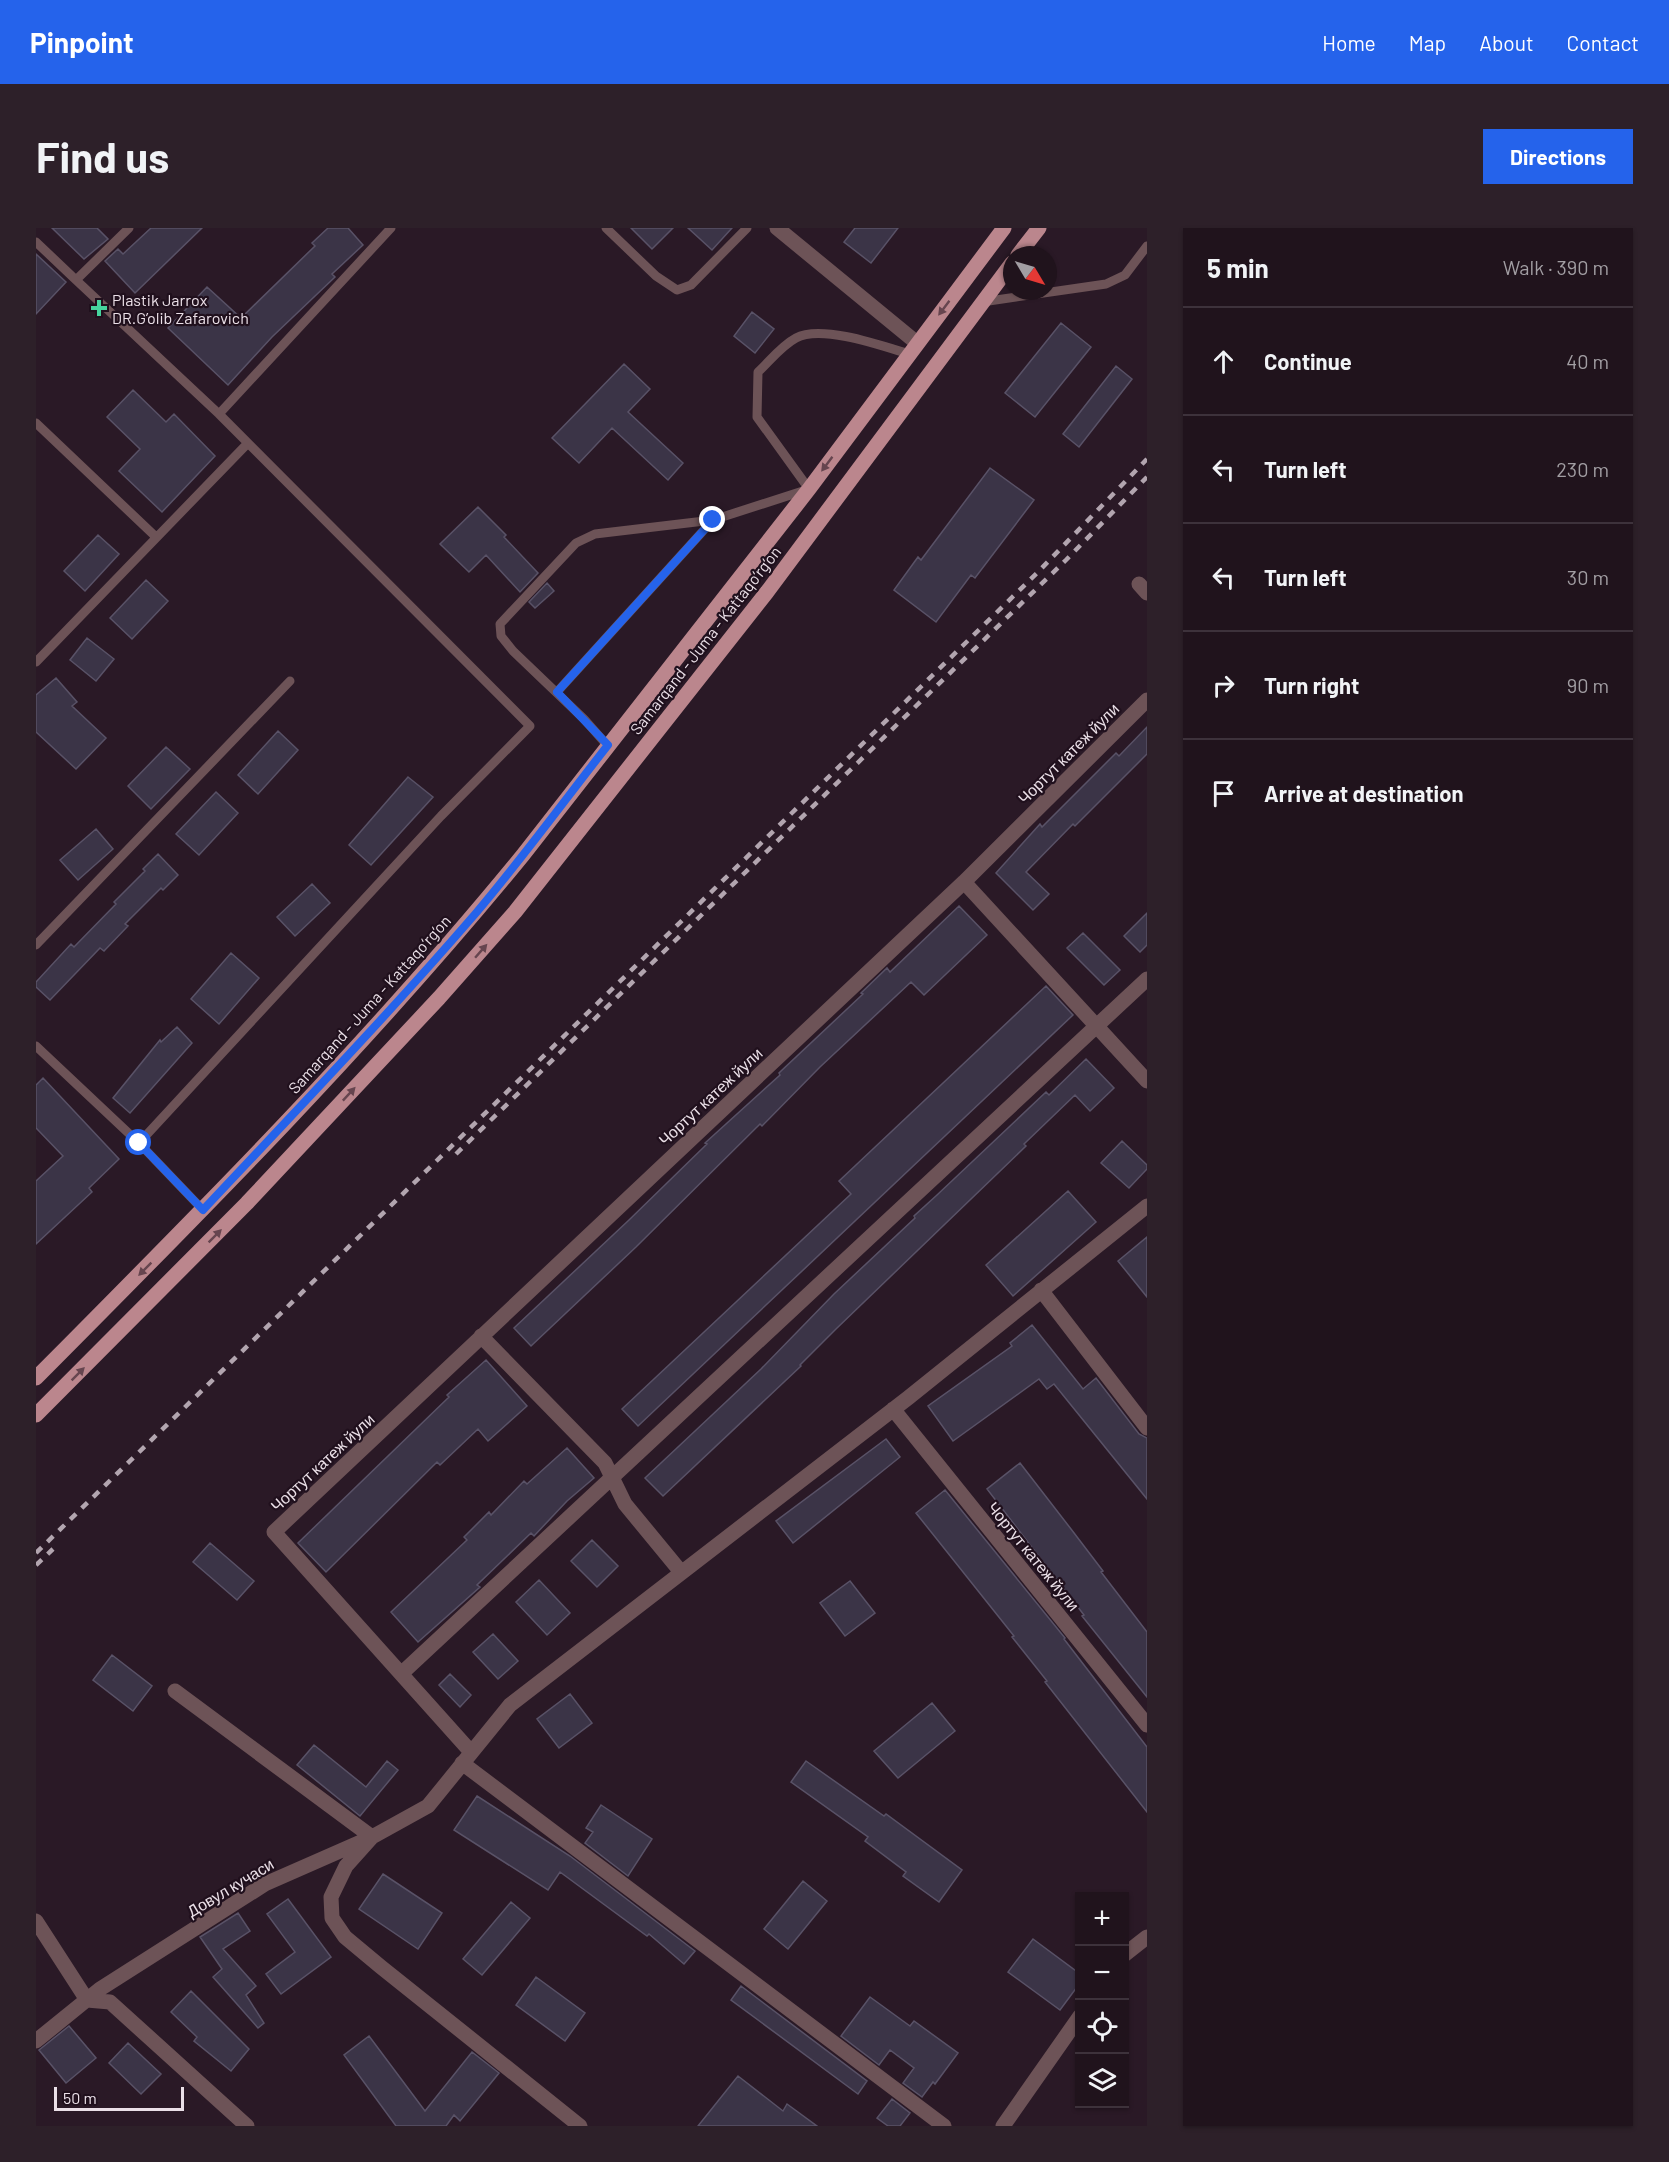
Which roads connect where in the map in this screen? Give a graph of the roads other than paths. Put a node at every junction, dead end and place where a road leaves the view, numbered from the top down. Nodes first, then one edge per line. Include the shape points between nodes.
1 (129, 228) edge
2 (391, 228) edge
3 (606, 228) edge
4 (747, 228) edge
5 (777, 228) edge
6 (1004, 228) edge
7 (1039, 228) edge
8 (36, 242) edge
9 (1025, 246) edge
10 (1147, 246) edge
11 (1003, 275) edge
12 (76, 280) junction
13 (961, 286) junction
14 (982, 302) junction
15 (913, 349) junction
16 (219, 414) junction
17 (36, 423) edge
18 (248, 443) junction
19 (809, 489) junction
20 (713, 520) junction
21 (156, 537) junction
22 (36, 662) edge
23 (291, 681) dead end
24 (557, 692) junction
25 (1147, 700) edge
26 (608, 745) junction
27 (964, 882) junction
28 (36, 945) edge
29 (1147, 979) edge
30 (1097, 1026) junction
31 (36, 1046) edge
32 (1147, 1080) edge
33 (139, 1143) junction
34 (1147, 1206) edge
35 (203, 1210) junction
36 (1041, 1290) junction
37 (481, 1336) junction
38 (36, 1378) edge
39 (39, 1407) edge
40 (893, 1409) junction
41 (1147, 1428) edge
42 (612, 1477) junction
43 (681, 1572) junction
44 (401, 1674) junction
45 (175, 1691) dead end
46 (1147, 1725) edge
47 (466, 1757) junction
48 (372, 1837) junction
49 (36, 1921) edge
50 (1147, 1937) edge
51 (1129, 1952) edge
52 (87, 2000) junction
53 (1075, 2023) edge
54 (36, 2041) edge
55 (247, 2126) edge
56 (580, 2126) edge
57 (944, 2126) edge
58 (1003, 2126) edge

1 - 12 lane
2 - 16 lane
3 - 4 lane via 656,276 677,290 691,285
5 - 15 street
6 - 13 main road, Samarqand - Juma - Kattaqo‘rg‘on
7 - 9 main road
8 - 12 lane
10 - 14 lane via 1125,275 1106,284
11 - 14 main road, Samarqand - Juma - Kattaqo‘rg‘on
12 - 16 lane
13 - 14 main road
13 -> 15 main road, Samarqand - Juma - Kattaqo‘rg‘on
39 -> 14 main road, Samarqand - Juma - Kattaqo‘rg‘on via 247,1203 516,912 767,592
15 -> 19 main road, Samarqand - Juma - Kattaqo‘rg‘on
15 - 19 lane via 829,333 798,337 758,372 757,417
16 - 18 lane
17 - 21 lane
18 - 21 lane
18 - 33 lane via 530,726 441,816
19 - 20 lane
19 - 26 main road, Samarqand - Juma - Kattaqo‘rg‘on
20 - 24 lane
20 - 24 lane via 596,534 576,543 500,624 501,636 513,651
21 - 22 lane
23 - 28 lane
24 - 26 lane
25 - 27 street, Чортут катеж йули
26 - 35 main road, Samarqand - Juma - Kattaqo‘rg‘on via 476,912
27 - 30 street
27 - 37 street, Чортут катеж йули
29 - 30 street
30 - 32 street
30 - 42 street
31 - 33 lane
33 - 35 lane
34 - 36 street
35 -> 38 main road, Samarqand - Juma - Kattaqo‘rg‘on
36 - 40 street
36 - 41 street
37 - 42 street via 605,1463
37 - 44 street, Чортут катеж йули via 273,1532
40 - 43 street
40 - 46 street, Чортут катеж йули
42 - 43 street via 625,1504
42 - 44 street
43 - 47 street via 510,1705
44 - 47 street, Чортут катеж йули
45 - 48 street
47 - 48 street, Довул кучаси via 428,1806
47 - 57 street, Чортут катеж йули
48 - 52 street, Довул кучаси via 265,1884
48 - 56 street via 346,1866 331,1897 332,1918 345,1937
49 - 52 street
50 - 51 street
52 - 54 street, Довул кучаси
52 - 55 street via 110,2002
53 - 58 street

